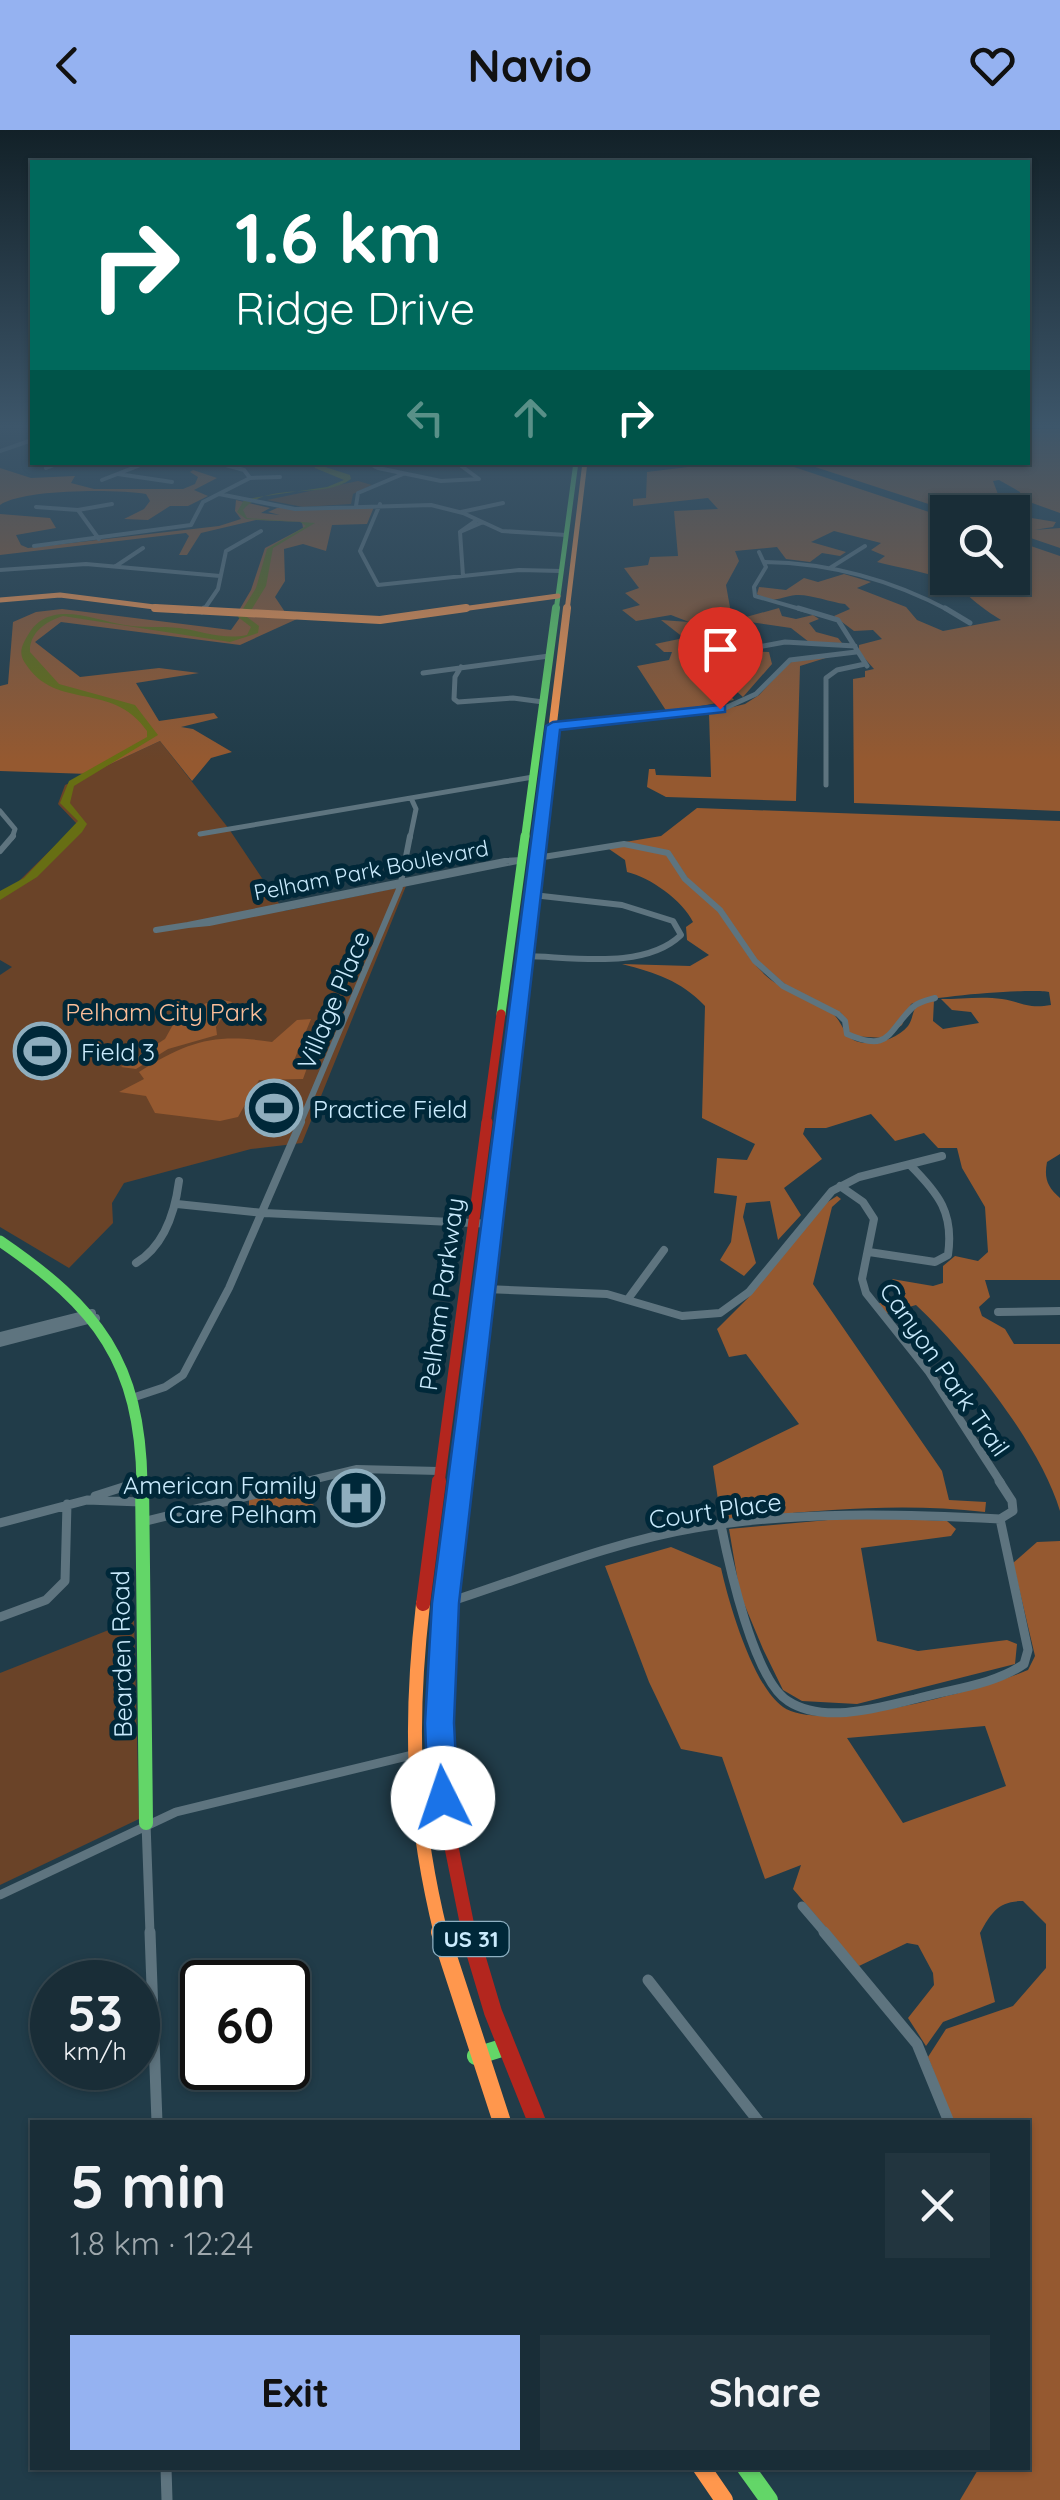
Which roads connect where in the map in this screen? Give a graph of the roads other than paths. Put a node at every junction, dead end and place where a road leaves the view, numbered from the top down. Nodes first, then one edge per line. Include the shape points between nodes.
1 (93, 540) edge
2 (245, 540) edge
3 (364, 540) edge
4 (460, 540) edge
5 (570, 540) edge
6 (34, 546) dead end
7 (865, 546) dead end
8 (143, 548) dead end
9 (759, 552) dead end
10 (766, 562) junction
11 (116, 566) junction
12 (830, 568) junction
13 (0, 570) edge
14 (564, 573) junction
15 (220, 576) junction
16 (462, 576) junction
17 (563, 596) junction
18 (0, 600) edge
19 (202, 612) junction
20 (970, 623) dead end
21 (747, 649) dead end
22 (855, 649) junction
23 (555, 656) junction
24 (460, 667) junction
25 (423, 673) dead end
26 (547, 707) junction
27 (553, 726) junction
28 (539, 732) junction
29 (548, 776) junction
30 (532, 777) junction
31 (826, 785) dead end
32 (411, 798) junction
33 (0, 810) edge
34 (200, 834) dead end
35 (0, 851) edge
36 (537, 858) junction
37 (522, 860) junction
38 (401, 884) junction
39 (518, 892) junction
40 (533, 895) junction
41 (156, 930) dead end
42 (510, 956) junction
43 (526, 956) junction
44 (936, 998) dead end
45 (499, 1032) junction
46 (516, 1033) junction
47 (510, 1084) junction
48 (492, 1086) junction
49 (484, 1145) junction
50 (502, 1145) junction
51 (942, 1156) dead end
52 (910, 1164) junction
53 (180, 1182) dead end
54 (840, 1186) junction
55 (177, 1204) junction
56 (264, 1213) junction
57 (474, 1223) junction
58 (493, 1224) junction
59 (0, 1241) edge
60 (664, 1250) dead end
61 (869, 1252) junction
62 (136, 1263) dead end
63 (465, 1288) junction
64 (486, 1289) junction
65 (628, 1299) junction
66 (1060, 1311) edge
67 (998, 1312) dead end
68 (94, 1316) junction
69 (0, 1339) edge
70 (452, 1374) junction
71 (474, 1375) junction
72 (135, 1396) junction
73 (444, 1430) junction
74 (467, 1430) junction
75 (439, 1471) junction
76 (142, 1480) junction
77 (81, 1501) junction
78 (141, 1502) junction
79 (67, 1504) junction
80 (1000, 1519) junction
81 (0, 1522) edge
82 (142, 1522) junction
83 (721, 1525) junction
84 (446, 1603) junction
85 (422, 1604) junction
86 (0, 1617) edge
87 (440, 1747) junction
88 (412, 1755) junction
89 (146, 1823) junction
90 (0, 1895) edge
91 (802, 1906) dead end
92 (648, 1980) dead end
93 (505, 2046) junction
94 (476, 2056) junction
95 (157, 2120) edge
96 (501, 2120) edge
97 (536, 2120) edge
98 (758, 2120) edge
99 (949, 2120) edge
100 (166, 2470) edge
101 (706, 2470) edge
102 (747, 2470) edge
103 (167, 2500) edge
104 (724, 2500) edge
105 (768, 2500) edge

1 - 6 street
2 - 15 street via 228,548
3 - 16 street via 362,560 375,583
4 - 16 street
5 - 14 main road, Pelham Parkway / US 31
7 - 12 street
8 - 11 street
9 - 10 street
10 - 12 street
10 - 22 street via 755,596 832,618 848,630
11 - 13 street
11 - 15 street
12 - 20 street via 914,594
14 - 16 street
14 - 17 main road, Pelham Parkway / US 31
15 - 19 street
17 - 19 main road via 394,619
17 - 23 main road, Pelham Parkway / US 31
18 - 19 main road via 60,595
21 - 22 street via 784,642
22 - 27 street via 790,660 756,694 720,709
22 - 31 street via 866,665 826,678
23 - 24 street
23 - 26 main road, Pelham Parkway / US 31
24 - 25 street
24 - 26 street via 458,702 518,698
26 - 27 main road, Pelham Parkway / US 31
26 - 28 main road, Pelham Parkway / US 31
27 - 28 main road
27 - 29 main road, Pelham Parkway / US 31
28 - 30 main road, Pelham Parkway / US 31
29 - 30 main road
29 - 36 main road, Pelham Parkway / US 31
30 - 32 street
30 - 37 main road, Pelham Parkway / US 31
32 - 34 street
32 - 38 street, Village Place via 416,808
33 - 35 street via 15,832
36 - 37 main road
36 - 40 main road, Pelham Parkway / US 31
36 - 44 street via 624,844 665,851 720,910 749,955 783,986 838,1014 853,1038 887,1038 906,1024 914,1005
37 - 38 street, Pelham Park Boulevard
37 - 39 main road, Pelham Parkway / US 31
38 - 41 street, Pelham Park Boulevard
38 - 56 street, Village Place
39 - 40 main road
39 - 42 main road, Pelham Parkway / US 31
40 - 43 main road, Pelham Parkway / US 31
40 - 43 street via 630,907 673,920 681,936 675,944 619,958
42 - 43 main road
42 - 45 main road, Pelham Parkway / US 31
43 - 46 main road, Pelham Parkway / US 31
45 - 46 main road
45 - 48 main road, Pelham Parkway / US 31
46 - 47 main road, Pelham Parkway / US 31
47 - 48 main road
47 - 50 main road, Pelham Parkway / US 31
48 - 49 main road, Pelham Parkway / US 31
49 - 50 main road
49 - 57 main road, Pelham Parkway / US 31
50 - 58 main road, Pelham Parkway / US 31
51 - 52 street
52 - 54 street
52 - 61 street via 948,1208 948,1255 929,1262
53 - 55 street
54 - 61 street, Canyon Park Trail via 871,1213
54 - 65 street via 730,1308 682,1316
55 - 56 street
55 - 62 street via 146,1258
56 - 57 street
56 - 72 street, Village Place via 188,1369 165,1387
57 - 58 street
57 - 63 main road, Pelham Parkway / US 31
58 - 64 main road, Pelham Parkway / US 31
59 - 68 main road, Bearden Road via 57,1278
60 - 65 street
61 - 80 street, Canyon Park Trail via 862,1279 866,1293 929,1372 1012,1501 1013,1511
63 - 64 main road
63 - 70 main road, Pelham Parkway / US 31
64 - 65 street
64 - 71 main road, Pelham Parkway / US 31
66 - 67 street
68 - 69 street
68 - 72 main road, Bearden Road
70 - 71 main road
70 - 73 main road, Pelham Parkway / US 31
71 - 74 main road, Pelham Parkway / US 31
72 - 76 main road, Bearden Road
73 - 74 main road
73 - 75 main road, Pelham Parkway / US 31
74 - 84 main road, Pelham Parkway / US 31
75 - 82 street via 358,1469
75 - 85 main road, Pelham Parkway / US 31
76 - 77 street
76 - 78 main road, Bearden Road
77 - 78 street
77 - 79 street
78 - 82 main road, Bearden Road
79 - 81 street
79 - 86 street via 63,1589 44,1604
80 - 83 street, Court Place via 885,1513
80 - 83 street via 1028,1650 1024,1664 917,1698 837,1712 795,1706 773,1687 736,1594
82 - 89 main road, Bearden Road
83 - 84 street, Court Place via 666,1534
84 - 85 main road
84 - 87 main road, Pelham Parkway / US 31
85 - 88 main road, Pelham Parkway / US 31
87 - 88 main road
87 - 93 main road, Pelham Parkway / US 31 via 458,1894
88 - 89 street
88 - 94 main road, Pelham Parkway / US 31 via 431,1908
89 - 90 street
89 - 95 street
91 - 99 street via 917,2044
92 - 98 street
93 - 94 main road
93 - 97 main road, Pelham Parkway / US 31
94 - 96 main road, Pelham Parkway / US 31
100 - 103 street
101 - 104 main road
102 - 105 main road

